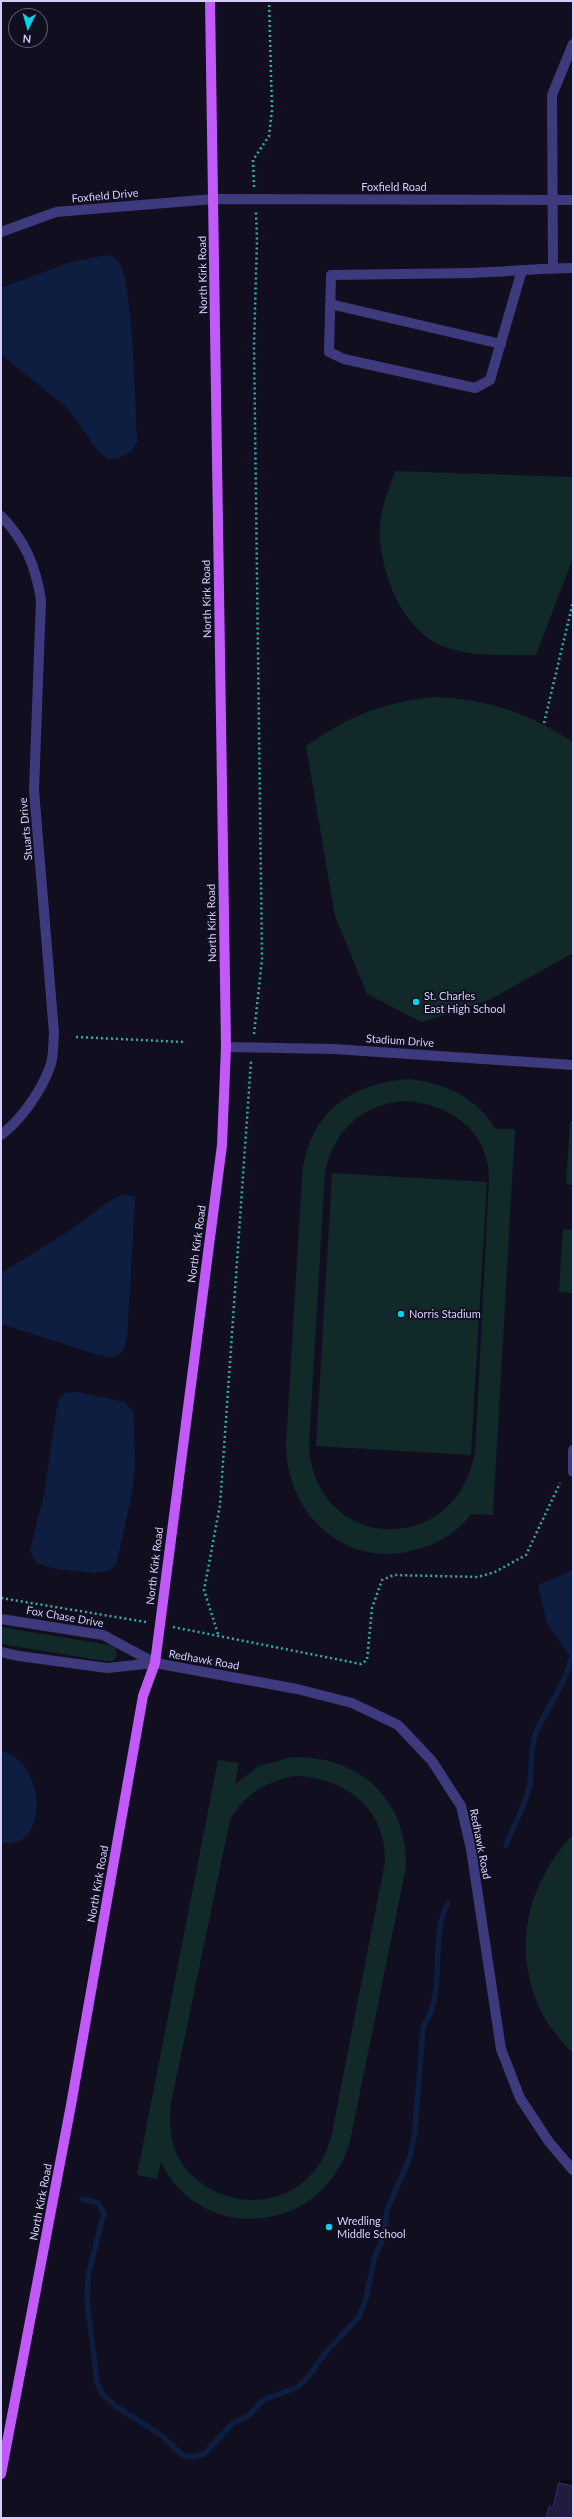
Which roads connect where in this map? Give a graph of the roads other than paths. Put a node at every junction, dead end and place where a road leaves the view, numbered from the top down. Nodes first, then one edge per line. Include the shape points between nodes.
1 (210, 1) edge
2 (573, 44) edge
3 (214, 199) junction
4 (551, 200) junction
5 (573, 200) edge
6 (1, 232) edge
7 (553, 268) junction
8 (573, 268) edge
9 (522, 270) junction
10 (330, 304) junction
11 (501, 344) junction
12 (1, 516) edge
13 (226, 1048) junction
14 (573, 1065) edge
15 (1, 1135) edge
16 (573, 1450) edge
17 (573, 1472) edge
18 (1, 1619) edge
19 (1, 1652) edge
20 (155, 1663) junction
21 (573, 2170) edge
22 (1, 2474) edge

1 - 3 main road, North Kirk Road
2 - 4 street via 552,95
3 - 4 street, Foxfield Road
3 - 6 street, Foxfield Drive via 56,212
3 - 13 main road, North Kirk Road
4 - 5 street, Foxfield Road
4 - 7 street
7 - 8 street
7 - 9 street
9 - 10 street via 331,275
9 - 11 street
10 - 11 street
10 - 11 street via 329,352 344,359 476,388 490,380
12 - 15 street, Stuarts Drive via 26,549 38,581 41,600 34,790 54,1033 52,1056 43,1081 22,1114
13 - 14 street, Stadium Drive via 334,1049
13 - 20 main road, North Kirk Road via 222,1145
16 - 17 street
18 - 20 street, Fox Chase Drive via 103,1635
19 - 20 street via 107,1668
20 - 21 street, Redhawk Road via 297,1689 352,1703 398,1725 432,1761 461,1806 501,2049 520,2098 549,2142
20 - 22 main road, North Kirk Road via 144,1696 71,2105

